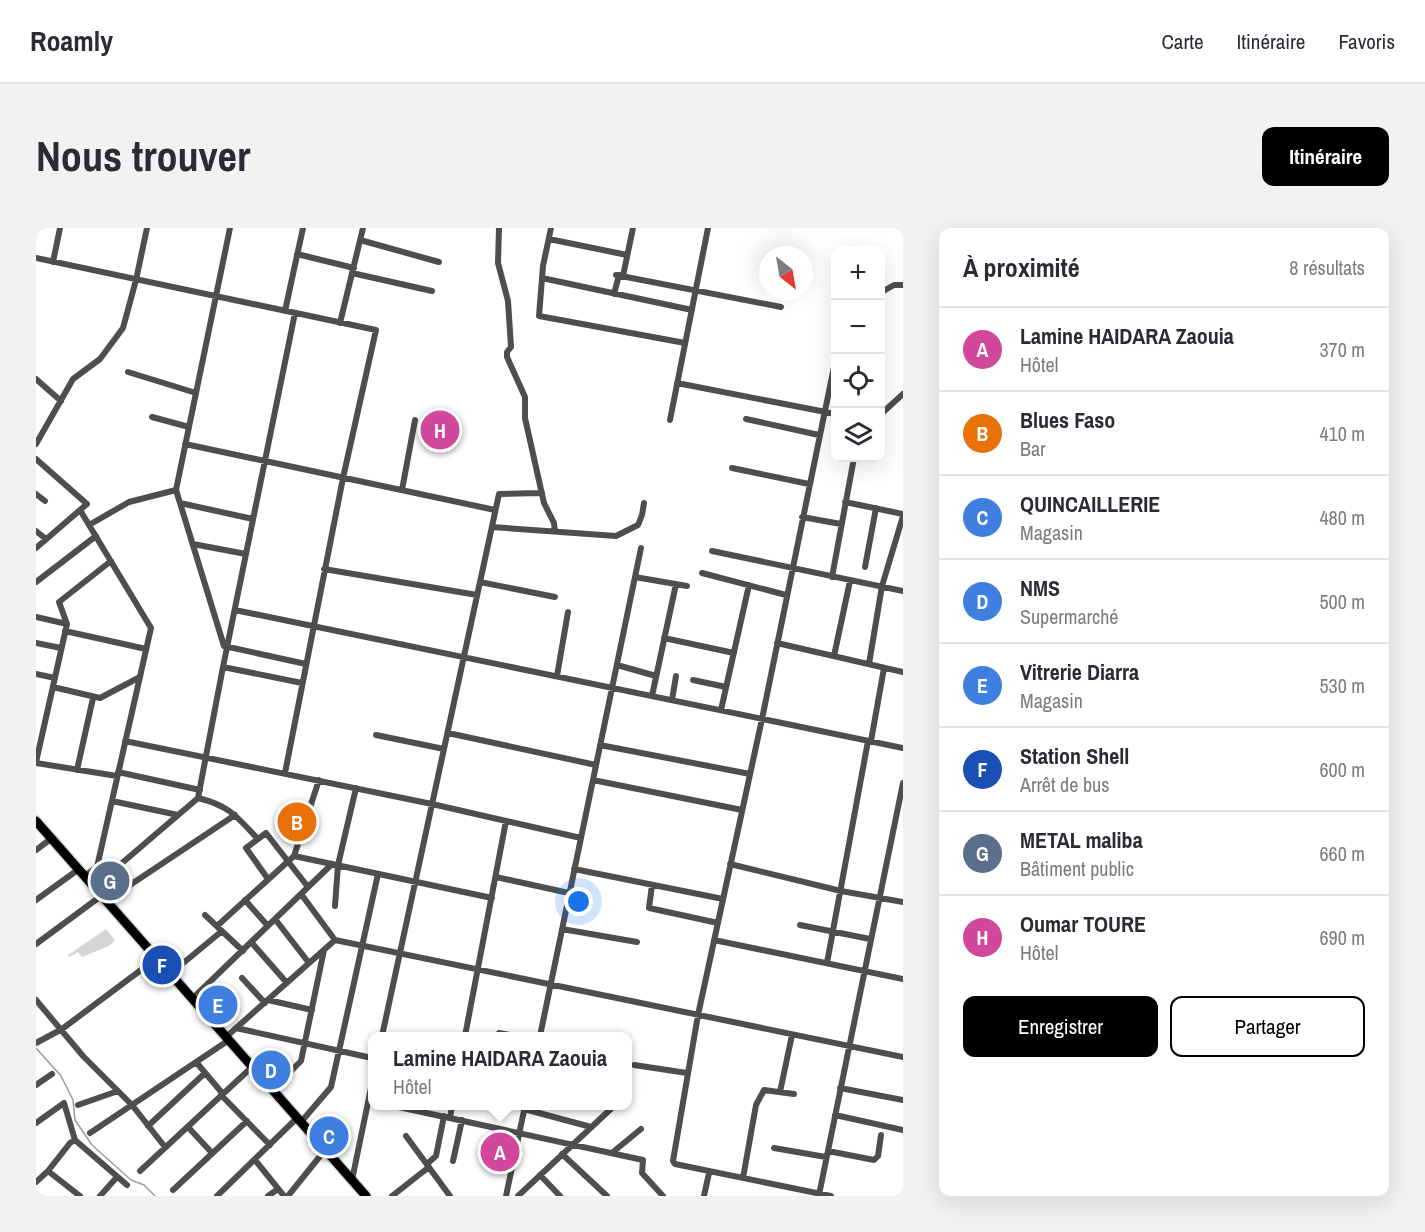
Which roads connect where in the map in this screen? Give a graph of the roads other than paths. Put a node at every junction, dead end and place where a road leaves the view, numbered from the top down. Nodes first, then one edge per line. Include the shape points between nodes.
1 (60, 228) edge
2 (147, 228) edge
3 (230, 228) edge
4 (303, 228) edge
5 (363, 228) edge
6 (500, 228) edge
7 (551, 228) edge
8 (633, 228) edge
9 (708, 228) edge
10 (549, 238) junction
11 (360, 240) junction
12 (297, 254) junction
13 (627, 255) junction
14 (36, 258) edge
15 (53, 262) junction
16 (439, 262) dead end
17 (353, 270) junction
18 (619, 275) junction
19 (542, 278) junction
20 (136, 280) junction
21 (903, 285) edge
22 (696, 290) junction
23 (885, 290) edge
24 (432, 291) dead end
25 (614, 294) junction
26 (216, 296) junction
27 (781, 307) dead end
28 (692, 310) junction
29 (285, 311) junction
30 (295, 313) junction
31 (340, 323) junction
32 (685, 343) junction
33 (128, 372) dead end
34 (36, 379) edge
35 (831, 379) edge
36 (677, 383) junction
37 (196, 393) junction
38 (903, 394) edge
39 (61, 401) junction
40 (885, 410) edge
41 (823, 413) junction
42 (831, 414) edge
43 (152, 417) dead end
44 (746, 419) dead end
45 (415, 420) dead end
46 (670, 420) dead end
47 (189, 427) junction
48 (819, 435) junction
49 (36, 444) edge
50 (185, 444) junction
51 (36, 459) edge
52 (265, 461) junction
53 (853, 462) edge
54 (732, 468) dead end
55 (343, 478) junction
56 (809, 484) junction
57 (176, 490) junction
58 (402, 490) junction
59 (542, 493) junction
60 (36, 494) edge
61 (45, 501) dead end
62 (845, 502) junction
63 (180, 503) junction
64 (644, 503) dead end
65 (876, 508) junction
66 (80, 510) junction
67 (495, 510) junction
68 (903, 515) edge
69 (802, 517) junction
70 (253, 519) junction
71 (841, 524) junction
72 (89, 525) junction
73 (492, 527) junction
74 (36, 531) edge
75 (555, 532) junction
76 (96, 536) junction
77 (46, 539) junction
78 (193, 544) junction
79 (36, 548) edge
80 (641, 548) dead end
81 (712, 551) dead end
82 (246, 554) junction
83 (111, 561) junction
84 (865, 567) dead end
85 (792, 568) junction
86 (324, 569) junction
87 (702, 573) dead end
88 (635, 577) junction
89 (832, 577) junction
90 (850, 581) junction
91 (36, 582) edge
92 (480, 582) junction
93 (676, 584) junction
94 (749, 585) junction
95 (687, 586) dead end
96 (882, 586) junction
97 (903, 591) edge
98 (477, 595) junction
99 (786, 595) junction
100 (555, 597) dead end
101 (235, 610) junction
102 (568, 612) dead end
103 (36, 617) edge
104 (313, 626) junction
105 (66, 627) junction
106 (664, 639) junction
107 (36, 643) edge
108 (777, 643) junction
109 (227, 647) junction
110 (61, 648) junction
111 (146, 649) junction
112 (734, 653) junction
113 (834, 656) junction
114 (464, 657) junction
115 (306, 664) junction
116 (869, 664) junction
117 (616, 665) junction
118 (223, 667) junction
119 (884, 668) junction
120 (903, 672) edge
121 (36, 674) edge
122 (557, 676) junction
123 (656, 676) junction
124 (676, 676) dead end
125 (140, 677) junction
126 (55, 678) junction
127 (693, 680) dead end
128 (302, 683) junction
129 (53, 687) junction
130 (726, 687) junction
131 (612, 688) junction
132 (652, 696) junction
133 (93, 698) junction
134 (672, 700) junction
135 (721, 710) junction
136 (762, 719) junction
137 (447, 733) junction
138 (376, 735) dead end
139 (125, 741) junction
140 (870, 741) junction
141 (600, 745) junction
142 (903, 748) edge
143 (444, 749) junction
144 (205, 757) junction
145 (36, 763) edge
146 (596, 765) junction
147 (77, 770) junction
148 (285, 773) junction
149 (118, 774) junction
150 (750, 774) junction
151 (319, 780) junction
152 (593, 780) junction
153 (903, 783) edge
154 (356, 788) junction
155 (200, 790) junction
156 (198, 798) junction
157 (112, 801) junction
158 (432, 804) junction
159 (742, 810) junction
160 (178, 815) junction
161 (235, 815) junction
162 (36, 821) edge
163 (506, 821) junction
164 (52, 838) junction
165 (581, 838) junction
166 (258, 839) junction
167 (36, 850) edge
168 (291, 859) junction
169 (335, 864) junction
170 (730, 864) junction
171 (574, 869) junction
172 (82, 873) junction
173 (378, 873) junction
174 (496, 877) junction
175 (268, 879) junction
176 (416, 882) junction
177 (652, 885) junction
178 (94, 887) junction
179 (308, 887) junction
180 (841, 891) junction
181 (569, 892) junction
182 (301, 894) junction
183 (880, 897) junction
184 (492, 898) junction
185 (104, 899) junction
186 (723, 899) junction
187 (36, 900) edge
188 (245, 900) junction
189 (903, 902) edge
190 (335, 906) dead end
191 (205, 915) dead end
192 (275, 919) junction
193 (718, 923) junction
194 (800, 925) dead end
195 (217, 926) junction
196 (268, 926) junction
197 (562, 929) junction
198 (222, 931) junction
199 (832, 933) junction
200 (870, 939) junction
201 (335, 940) junction
202 (714, 940) junction
203 (251, 942) junction
204 (637, 942) dead end
205 (36, 944) edge
206 (362, 946) junction
207 (324, 950) junction
208 (243, 951) junction
209 (400, 954) junction
210 (157, 958) junction
211 (309, 963) junction
212 (826, 963) junction
213 (478, 970) junction
214 (864, 970) junction
215 (170, 974) junction
216 (242, 978) dead end
217 (903, 979) edge
218 (287, 983) junction
219 (550, 985) junction
220 (192, 999) junction
221 (36, 1000) edge
222 (266, 1001) junction
223 (312, 1010) junction
224 (698, 1015) junction
225 (236, 1028) junction
226 (62, 1029) junction
227 (383, 1032) edge
228 (466, 1032) edge
229 (541, 1032) edge
230 (792, 1035) junction
231 (227, 1039) junction
232 (36, 1043) edge
233 (305, 1044) junction
234 (849, 1047) junction
235 (339, 1051) junction
236 (368, 1057) edge
237 (903, 1057) edge
238 (196, 1062) junction
239 (634, 1065) dead end
240 (252, 1067) junction
241 (205, 1073) junction
242 (687, 1073) junction
243 (52, 1074) dead end
244 (36, 1085) edge
245 (840, 1088) junction
246 (272, 1089) junction
247 (118, 1091) junction
248 (780, 1092) junction
249 (222, 1094) junction
250 (794, 1094) dead end
251 (903, 1100) edge
252 (78, 1105) dead end
253 (132, 1105) junction
254 (369, 1110) edge
255 (413, 1110) edge
256 (450, 1110) edge
257 (524, 1110) edge
258 (535, 1110) edge
259 (605, 1110) edge
260 (610, 1110) edge
261 (604, 1115) junction
262 (835, 1115) junction
263 (447, 1117) junction
264 (299, 1120) junction
265 (462, 1120) junction
266 (247, 1121) junction
267 (36, 1123) edge
268 (148, 1126) junction
269 (188, 1126) junction
270 (591, 1127) junction
271 (640, 1129) dead end
272 (903, 1130) edge
273 (520, 1132) junction
274 (90, 1133) dead end
275 (881, 1135) dead end
276 (406, 1136) dead end
277 (75, 1140) junction
278 (574, 1144) junction
279 (270, 1145) junction
280 (165, 1147) junction
281 (774, 1148) dead end
282 (325, 1150) junction
283 (613, 1152) junction
284 (212, 1153) junction
285 (562, 1154) junction
286 (827, 1154) junction
287 (255, 1160) junction
288 (453, 1161) dead end
289 (428, 1166) junction
290 (48, 1171) junction
291 (140, 1171) dead end
292 (709, 1173) junction
293 (540, 1175) junction
294 (117, 1177) junction
295 (743, 1178) junction
296 (37, 1179) edge
297 (352, 1180) junction
298 (127, 1185) dead end
299 (278, 1189) junction
300 (172, 1190) dead end
301 (363, 1195) edge
302 (819, 1195) edge
303 (80, 1196) edge
304 (100, 1196) edge
305 (217, 1196) edge
306 (268, 1196) edge
307 (286, 1196) edge
308 (392, 1196) edge
309 (450, 1196) edge
310 (506, 1196) edge
311 (518, 1196) edge
312 (560, 1196) edge
313 (607, 1196) edge
314 (663, 1196) edge
315 (704, 1196) edge
316 (831, 1196) edge

1 - 15 street
2 - 20 street
3 - 26 street
4 - 12 street
5 - 11 street
6 - 59 street via 498,263 508,301 511,346 507,357 525,397 525,418
7 - 10 street
8 - 13 street
9 - 22 street
10 - 13 street
10 - 19 street
11 - 16 street
11 - 17 street
12 - 17 street
12 - 29 street
13 - 18 street
14 - 15 street
15 - 20 street
17 - 24 street
17 - 31 street
18 - 22 street
18 - 25 street
19 - 25 street
19 - 32 street via 539,316
20 - 26 street
20 - 39 street via 123,328 100,359 73,379
21 - 23 street
22 - 27 street
22 - 28 street
25 - 28 street
26 - 29 street
26 - 37 street
28 - 32 street
29 - 30 street
30 - 31 street
30 - 52 street
31 - 55 street via 376,330
32 - 36 street
33 - 37 street
34 - 39 street
35 - 41 street
36 - 41 street
36 - 46 street
37 - 47 street
38 - 40 street
39 - 49 street
41 - 42 street
41 - 48 street
43 - 47 street
44 - 48 street
45 - 58 street
47 - 50 street
48 - 56 street
50 - 52 street
50 - 57 street
51 - 66 street via 87,504
52 - 55 street
52 - 70 street
53 - 62 street
54 - 56 street
55 - 58 street
55 - 86 street
56 - 69 street
57 - 63 street
57 - 72 street via 129,502
58 - 67 street
59 - 67 street via 499,494
59 - 75 street
60 - 61 street
62 - 65 street
62 - 71 street
63 - 70 street
63 - 78 street
64 - 75 street via 638,525 616,536
65 - 68 street
65 - 84 street
66 - 72 street
66 - 77 street
67 - 73 street
68 - 96 street
69 - 71 street
69 - 85 street
70 - 82 street
71 - 89 street
72 - 76 street
73 - 75 street
73 - 92 street
74 - 77 street
76 - 83 street
76 - 91 street
77 - 79 street
78 - 82 street
78 - 109 street
80 - 88 street
81 - 85 street
82 - 101 street
83 - 105 street via 59,602
83 - 111 street via 151,628
85 - 89 street
85 - 99 street
86 - 98 street
86 - 104 street
87 - 94 street
88 - 93 street
88 - 117 street
89 - 90 street
90 - 96 street
90 - 113 street
92 - 98 street
92 - 100 street
93 - 95 street
93 - 106 street
94 - 99 street
94 - 112 street
96 - 97 street
96 - 116 street
98 - 114 street
99 - 108 street
101 - 104 street
101 - 109 street
102 - 122 street
103 - 105 street
104 - 114 street
104 - 115 street
105 - 110 street
105 - 111 street
106 - 112 street
106 - 123 street
107 - 110 street
108 - 113 street
108 - 136 street
109 - 115 street
109 - 118 street
110 - 126 street
111 - 125 street
112 - 130 street
113 - 116 street
114 - 122 street
114 - 137 street
115 - 128 street
116 - 119 street
117 - 123 street
117 - 131 street
118 - 128 street
118 - 144 street
119 - 120 street
119 - 140 street
121 - 126 street
122 - 131 street
123 - 132 street
124 - 134 street
125 - 133 street via 106,696
125 - 139 street
126 - 129 street
127 - 130 street
128 - 148 street
129 - 133 street
129 - 145 street
130 - 135 street
131 - 132 street
131 - 141 street
132 - 134 street
133 - 147 street
134 - 135 street
135 - 136 street
136 - 140 street
136 - 150 street
137 - 143 street
137 - 146 street
138 - 143 street
139 - 144 street
139 - 149 street
140 - 142 street
140 - 180 street
141 - 146 street
141 - 150 street
143 - 158 street
144 - 148 street
144 - 155 street
145 - 147 street
146 - 152 street
147 - 149 street
148 - 151 street
149 - 155 street
149 - 157 street
150 - 159 street
151 - 154 street
151 - 168 street
152 - 159 street
152 - 165 street
153 - 183 street
154 - 158 street
154 - 169 street
155 - 156 street
156 - 160 street
156 - 161 street via 219,803
157 - 160 street
157 - 172 street via 97,867
158 - 163 street
158 - 176 street
159 - 170 street
160 - 178 street
161 - 166 street
161 - 185 street
162 - 164 main road
163 - 165 street
163 - 174 street
164 - 167 street
164 - 172 main road
165 - 171 street
166 - 168 street via 266,833
166 - 175 street via 246,848
168 - 169 street
168 - 175 street
168 - 179 street
169 - 173 street
169 - 179 street
169 - 190 street
170 - 180 street
170 - 186 street
171 - 177 street
171 - 181 street
172 - 178 main road
172 - 187 street
173 - 176 street
173 - 206 street
174 - 181 street
174 - 184 street
175 - 188 street
176 - 184 street
176 - 209 street
177 - 186 street
177 - 193 street via 648,908
178 - 185 main road
179 - 182 street
180 - 183 street
180 - 199 street
181 - 197 street
182 - 192 street
182 - 201 street
183 - 189 street
183 - 200 street
184 - 213 street
185 - 205 street
185 - 210 main road
186 - 193 street
188 - 195 street
188 - 196 street
191 - 195 street
192 - 196 street
192 - 211 street
193 - 202 street
194 - 199 street
195 - 198 street
196 - 203 street
197 - 204 street
197 - 219 street
198 - 208 street
198 - 215 street
199 - 200 street
199 - 212 street
200 - 214 street
201 - 206 street
201 - 207 street
202 - 212 street
202 - 224 street
203 - 208 street
203 - 218 street
206 - 209 street
206 - 235 street
207 - 211 street
207 - 223 street
208 - 220 street
209 - 213 street
209 - 227 street
210 - 215 main road
210 - 226 street
211 - 218 street
212 - 214 street
213 - 219 street
213 - 228 street
214 - 217 street
214 - 234 street
215 - 220 main road
216 - 222 street
218 - 222 street
219 - 224 street
219 - 229 street
220 - 231 main road
221 - 226 street
222 - 223 street
222 - 225 street
223 - 233 street
224 - 230 street
224 - 242 street
225 - 231 street
225 - 233 street
226 - 232 street
226 - 247 street
230 - 234 street
230 - 248 street
231 - 238 street
231 - 240 main road
233 - 235 street
233 - 246 street via 302,1060
234 - 237 street
234 - 245 street
235 - 236 street
235 - 264 street via 330,1087
238 - 241 street
238 - 253 street
239 - 242 street
240 - 246 main road
240 - 249 street
241 - 249 street
241 - 268 street
242 - 292 street via 673,1161
243 - 244 street
245 - 251 street
245 - 262 street
246 - 264 main road
247 - 252 street
247 - 253 street
248 - 250 street
248 - 295 street via 764,1090 760,1094
249 - 266 street
249 - 269 street
253 - 268 street
253 - 274 street
254 - 297 street
255 - 263 street
256 - 263 street
257 - 273 street
258 - 270 street
259 - 261 street
260 - 261 street
261 - 270 street
262 - 272 street
262 - 286 street
263 - 265 street
263 - 289 street via 436,1156
264 - 279 street
264 - 282 main road
265 - 273 street
265 - 288 street
266 - 279 street
266 - 284 street
267 - 277 street via 64,1103
268 - 280 street
269 - 280 street
269 - 284 street
270 - 278 street
271 - 283 street
273 - 278 street
273 - 310 street
275 - 286 street via 874,1160
276 - 289 street
277 - 290 street
277 - 294 street
278 - 283 street
278 - 285 street
279 - 287 street
280 - 291 street
281 - 286 street
282 - 297 main road
282 - 307 street
283 - 314 street via 643,1160 642,1173
284 - 300 street
285 - 293 street
285 - 313 street
286 - 302 street
287 - 299 street
287 - 305 street
289 - 308 street
289 - 309 street
290 - 296 street
290 - 303 street
292 - 295 street
292 - 315 street
293 - 311 street
293 - 312 street
294 - 298 street
294 - 304 street
295 - 302 street
297 - 301 main road
299 - 306 street
299 - 307 street
302 - 316 street

